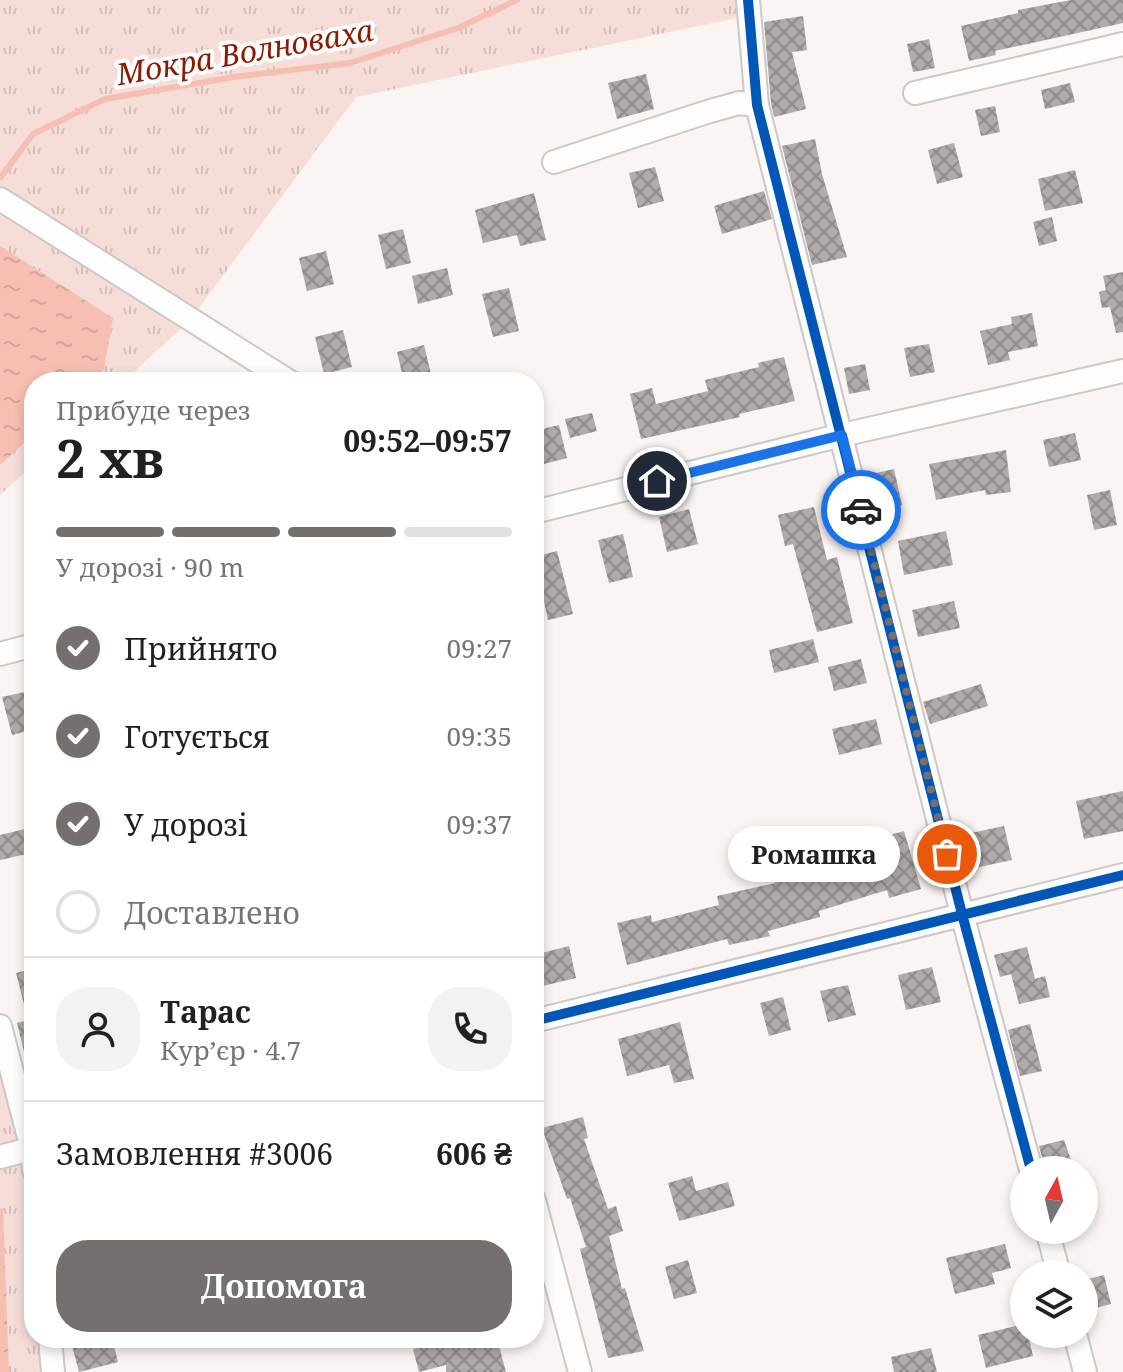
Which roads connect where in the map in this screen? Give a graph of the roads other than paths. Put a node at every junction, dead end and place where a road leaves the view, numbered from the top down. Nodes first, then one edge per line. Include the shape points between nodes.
1 (748, 0) edge
2 (1123, 44) edge
3 (915, 93) dead end
4 (757, 105) junction
5 (554, 162) dead end
6 (0, 199) edge
7 (1123, 371) edge
8 (274, 372) edge
9 (842, 435) junction
10 (544, 510) edge
11 (24, 648) edge
12 (0, 654) edge
13 (1123, 875) edge
14 (962, 914) junction
15 (544, 1018) edge
16 (0, 1026) edge
17 (24, 1121) edge
18 (24, 1156) edge
19 (1027, 1156) edge
20 (0, 1157) edge
21 (544, 1237) edge
22 (51, 1348) edge
23 (1079, 1348) edge
24 (53, 1372) edge
25 (580, 1372) edge
26 (1085, 1372) edge

1 - 4 street
2 - 3 street
4 - 5 street via 739,103
4 - 9 street
6 - 8 street
7 - 9 street
9 - 10 street
9 - 14 street
11 - 12 street
13 - 14 street
14 - 15 street
14 - 19 street
16 - 17 street
18 - 20 street
21 - 25 street
22 - 24 street
23 - 26 street

